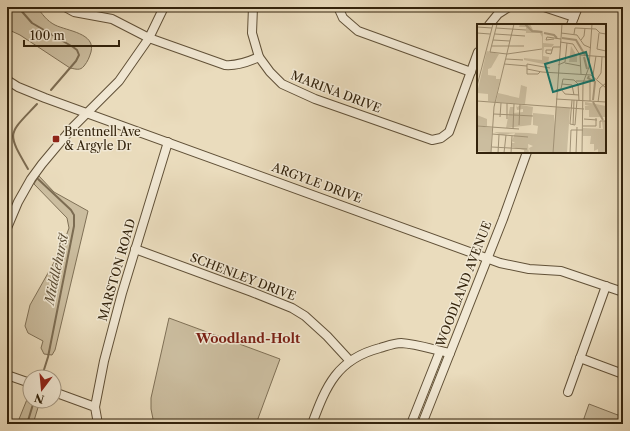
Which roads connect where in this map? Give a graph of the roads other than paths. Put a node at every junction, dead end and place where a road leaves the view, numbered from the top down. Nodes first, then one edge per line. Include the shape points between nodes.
1 (66, 7) edge
2 (164, 7) edge
3 (253, 7) edge
4 (338, 7) edge
5 (509, 7) edge
6 (544, 7) edge
7 (578, 7) edge
8 (573, 21) edge
9 (490, 24) edge
10 (149, 38) junction
11 (477, 55) edge
12 (259, 57) junction
13 (471, 72) junction
14 (7, 80) edge
15 (88, 113) junction
16 (168, 142) junction
17 (527, 153) edge
18 (7, 228) edge
19 (135, 249) junction
20 (487, 258) junction
21 (606, 286) junction
22 (623, 292) edge
23 (440, 351) junction
24 (450, 353) junction
25 (580, 358) junction
26 (350, 361) junction
27 (623, 374) edge
28 (7, 375) edge
29 (22, 380) edge
30 (568, 392) dead end
31 (62, 395) edge
32 (95, 407) junction
33 (98, 424) edge
34 (312, 424) edge
35 (411, 424) edge
36 (422, 424) edge

1 - 10 street via 74,12 112,19
2 - 10 street
3 - 12 street, MARINA DRIVE via 252,33
4 - 13 street via 343,18 358,31
5 - 9 street via 498,14
6 - 8 street
7 - 8 street
10 - 12 street via 225,65 233,66
10 - 15 street via 120,81
11 - 13 street
12 - 13 street, MARINA DRIVE via 282,84 299,93 432,140 441,138 449,132
14 - 15 street, ARGYLE DRIVE via 45,98
15 - 16 street, ARGYLE DRIVE
15 - 18 street via 59,142 38,169 18,202
16 - 19 street, MARSTON ROAD
16 - 20 street, ARGYLE DRIVE
17 - 20 street, WOODLAND AVENUE
19 - 26 street, SCHENLEY DRIVE via 292,308 327,336
19 - 32 street, MARSTON ROAD via 104,361
20 - 21 street, ARGYLE DRIVE via 529,269 561,271
20 - 24 street, WOODLAND AVENUE
21 - 22 street, ARGYLE DRIVE
21 - 25 street
23 - 24 street
23 - 26 street via 400,343 369,351
23 - 35 street
24 - 36 street, WOODLAND AVENUE
25 - 27 street
25 - 30 street
26 - 34 street via 336,374 324,393
28 - 29 street
31 - 32 street
32 - 33 street

